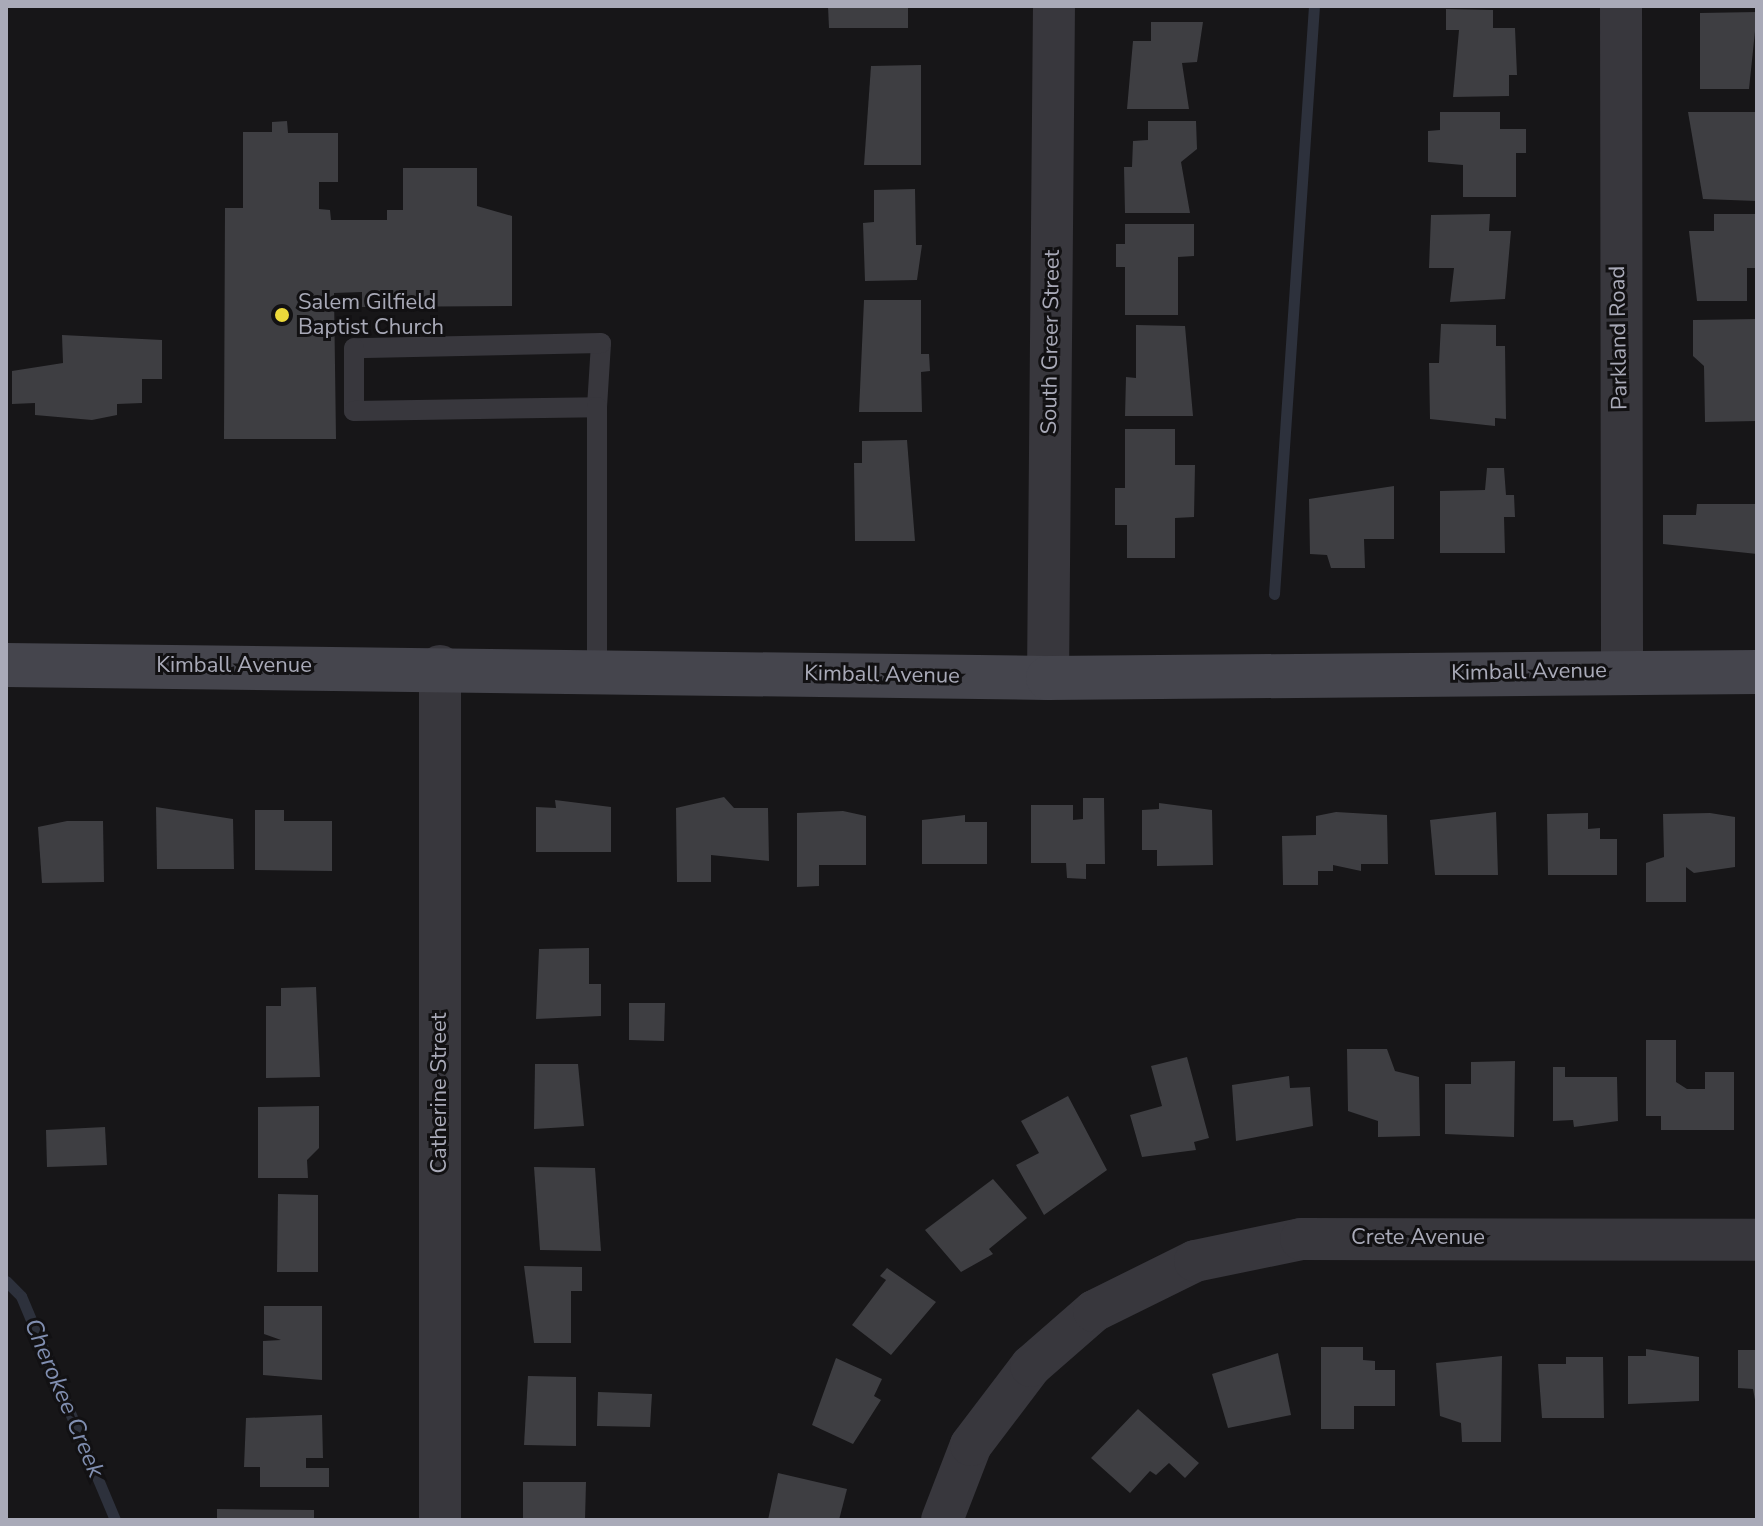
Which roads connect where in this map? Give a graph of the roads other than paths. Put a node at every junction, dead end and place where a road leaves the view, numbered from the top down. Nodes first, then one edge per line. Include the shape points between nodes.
1 (1054, 6) edge
2 (1621, 6) edge
3 (597, 407) junction
4 (6, 665) edge
5 (440, 666) junction
6 (597, 669) junction
7 (1622, 671) junction
8 (1757, 672) edge
9 (1048, 678) junction
10 (1757, 1240) edge
11 (440, 1520) edge
12 (942, 1520) edge

1 - 9 street, South Greer Street
2 - 7 street, Parkland Road
3 - 3 lane via 601,343 354,348 354,411
3 - 6 lane
4 - 5 main road, Kimball Avenue
5 - 6 main road, Kimball Avenue
5 - 11 street, Catherine Street
6 - 9 main road, Kimball Avenue
7 - 8 main road, Kimball Avenue
7 - 9 main road, Kimball Avenue
10 - 12 street, Crete Avenue via 1301,1239 1195,1261 1094,1311 997,1406 971,1445

